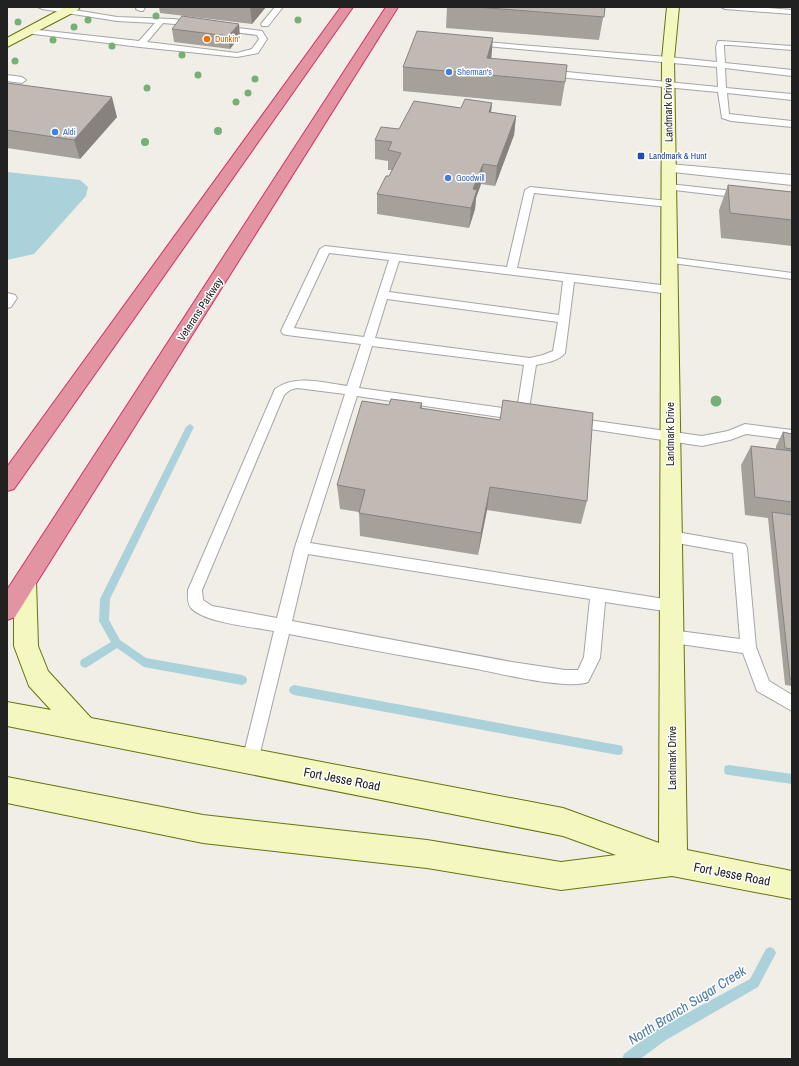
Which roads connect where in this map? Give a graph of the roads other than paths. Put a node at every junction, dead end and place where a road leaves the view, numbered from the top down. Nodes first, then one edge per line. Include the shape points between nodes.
1 (42, 7) edge
2 (279, 7) edge
3 (347, 7) edge
4 (392, 7) edge
5 (673, 7) edge
6 (725, 7) edge
7 (70, 9) edge
8 (792, 10) edge
9 (161, 21) junction
10 (266, 24) dead end
11 (29, 31) junction
12 (7, 43) edge
13 (470, 43) edge
14 (140, 45) junction
15 (792, 48) edge
16 (668, 59) junction
17 (721, 65) junction
18 (540, 72) edge
19 (792, 73) edge
20 (7, 78) edge
21 (22, 80) dead end
22 (668, 84) junction
23 (722, 90) junction
24 (792, 97) edge
25 (792, 124) edge
26 (792, 180) edge
27 (669, 186) junction
28 (754, 197) edge
29 (395, 257) junction
30 (669, 260) junction
31 (511, 271) junction
32 (792, 276) edge
33 (569, 279) junction
34 (670, 290) junction
35 (383, 295) junction
36 (7, 297) edge
37 (7, 304) edge
38 (564, 319) junction
39 (368, 341) junction
40 (530, 362) junction
41 (352, 391) junction
42 (522, 415) junction
43 (537, 418) edge
44 (560, 421) edge
45 (792, 435) edge
46 (670, 436) junction
47 (7, 483) edge
48 (671, 536) junction
49 (302, 547) junction
50 (25, 582) junction
51 (598, 594) junction
52 (671, 606) junction
53 (7, 610) edge
54 (282, 626) junction
55 (671, 637) junction
56 (748, 647) junction
57 (792, 704) edge
58 (7, 714) edge
59 (84, 729) junction
60 (250, 761) junction
61 (14, 796) edge
62 (672, 862) junction
63 (792, 885) edge

1 - 7 lane
2 - 10 lane
3 - 47 highway
4 - 50 highway, Veterans Parkway
5 - 16 street, Landmark Drive
6 - 8 lane
7 - 9 lane via 117,19
7 - 11 street
9 - 14 lane
9 - 14 lane via 259,33 263,39 257,49 237,55
11 - 12 street
11 - 14 lane
13 - 16 lane
15 - 17 lane via 722,43
16 - 17 lane
16 - 22 street, Landmark Drive
17 - 19 lane
17 - 23 lane
18 - 22 lane
20 - 21 lane
22 - 23 lane
22 - 27 street, Landmark Drive
23 - 24 lane
23 - 25 lane via 725,116
26 - 27 street
27 - 28 lane
27 - 30 street, Landmark Drive
27 - 31 lane via 530,190
29 - 31 lane
29 - 35 lane
29 - 39 lane via 325,249 287,331
30 - 32 lane
30 - 34 street, Landmark Drive
31 - 33 lane
33 - 34 lane
33 - 38 lane
34 - 46 street, Landmark Drive
35 - 38 lane
35 - 39 lane
36 - 37 lane via 11,298
38 - 40 lane via 559,353
39 - 40 lane
39 - 41 lane
40 - 42 lane
41 - 42 lane
41 - 49 lane
41 - 54 lane via 297,384 286,386 279,392 195,590 196,602 208,612
42 - 43 lane
44 - 46 lane
45 - 46 lane via 745,429 702,441
46 - 48 street, Landmark Drive
48 - 52 street, Landmark Drive
48 - 56 lane via 740,548
49 - 51 lane
49 - 54 lane
50 - 53 highway, Veterans Parkway
50 - 59 street via 26,646 38,678
51 - 52 lane
51 - 54 lane via 592,658 582,677 512,669
52 - 55 street, Landmark Drive
54 - 60 lane
55 - 56 lane
55 - 62 street, Landmark Drive
56 - 57 lane via 763,686
58 - 59 street, Fort Jesse Road
59 - 60 street, Fort Jesse Road
60 - 62 street, Fort Jesse Road via 563,822
61 - 62 street, Fort Jesse Road via 203,829 427,854 561,876
62 - 63 street, Fort Jesse Road

